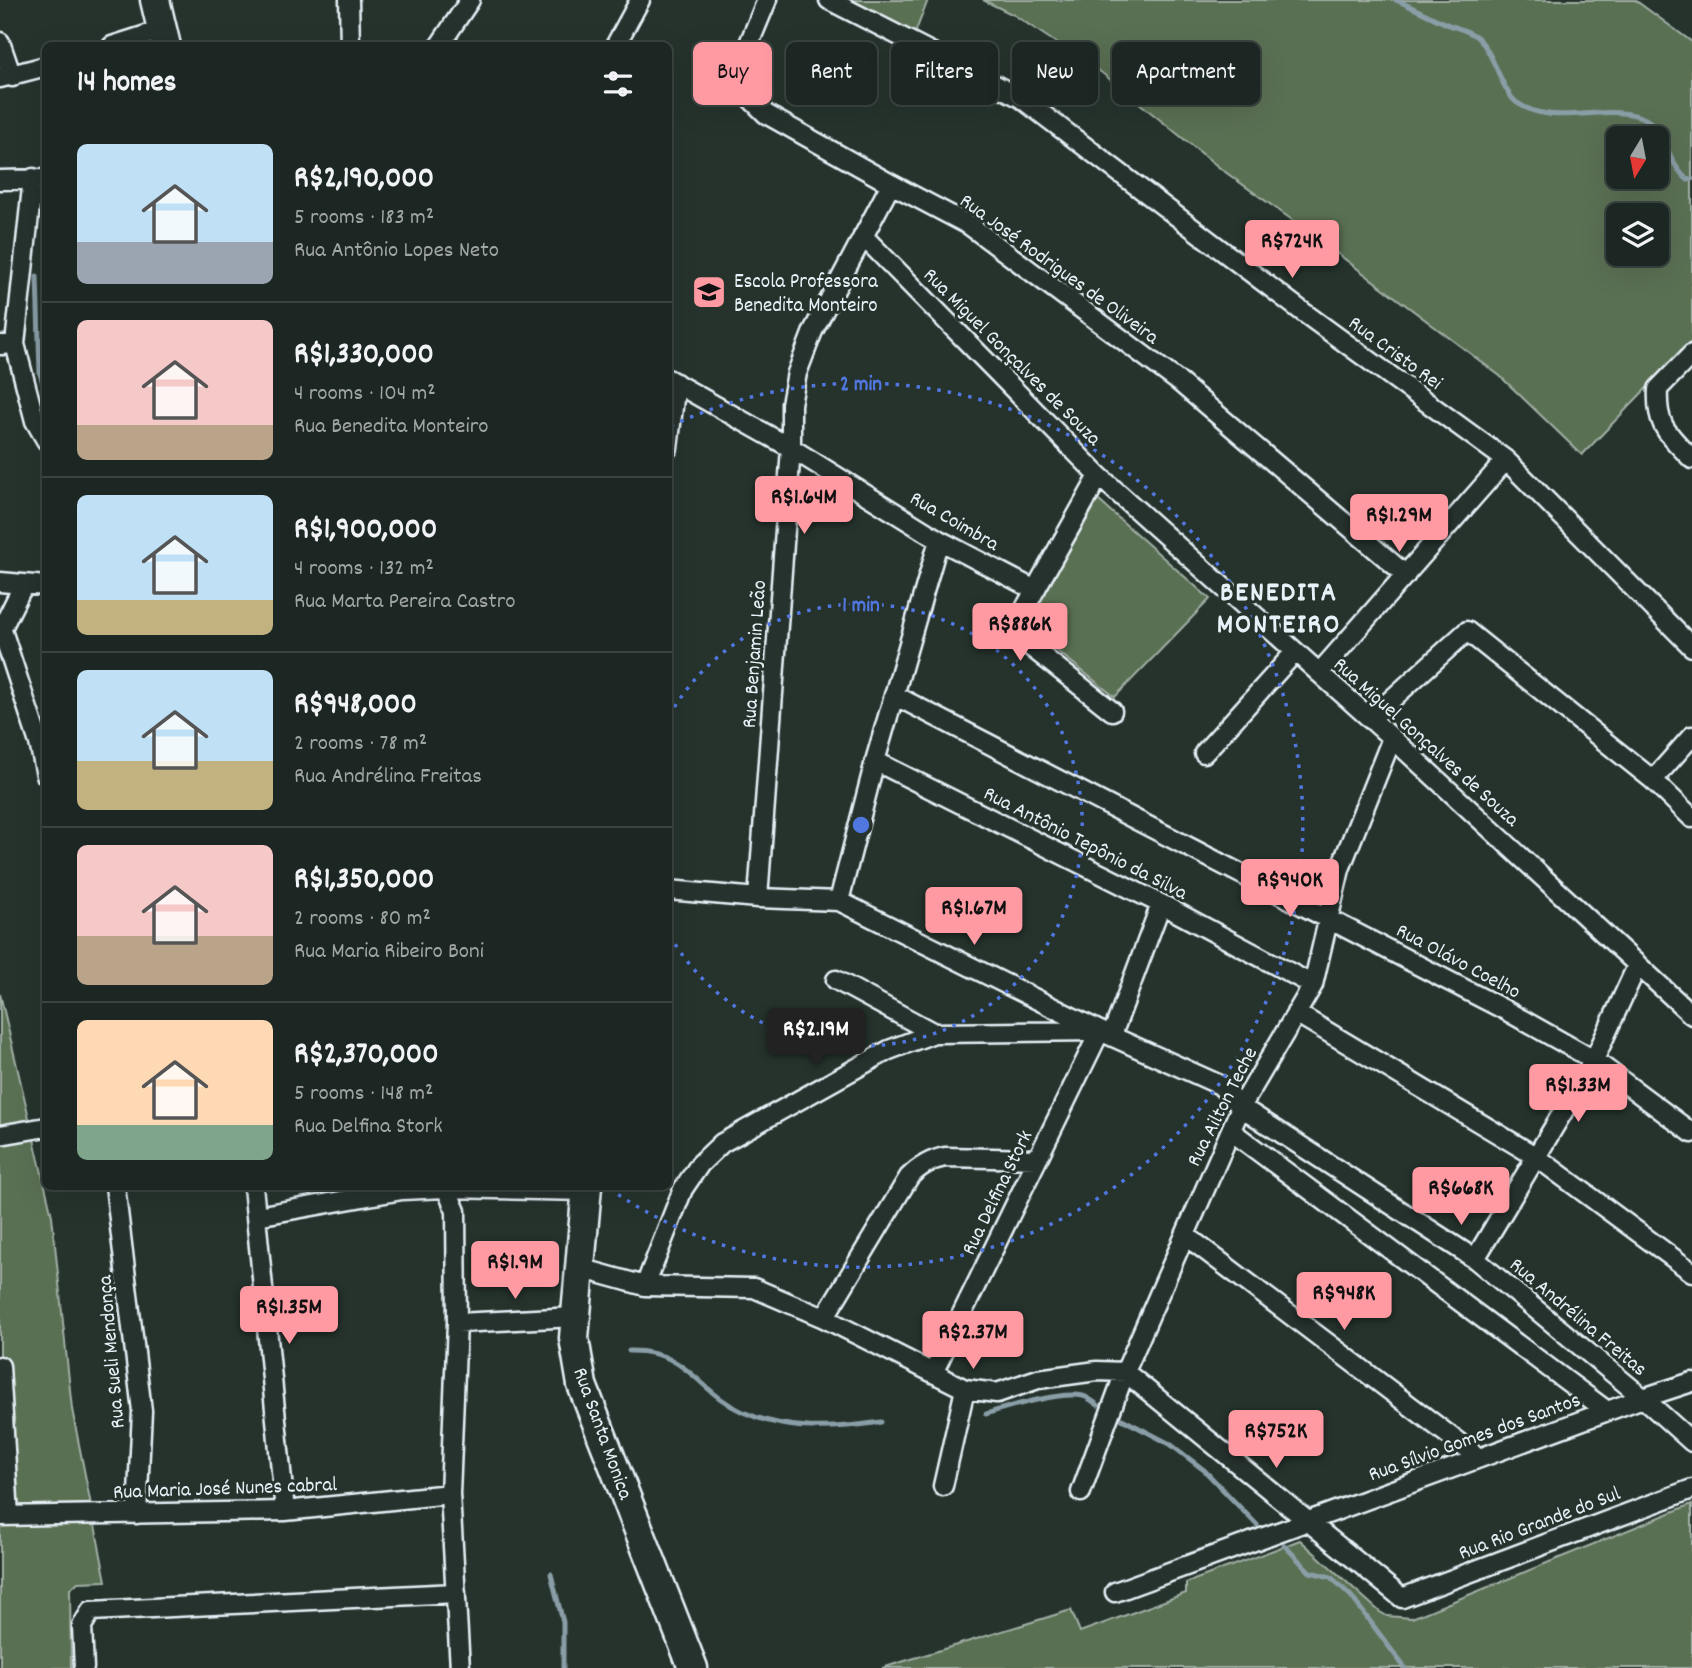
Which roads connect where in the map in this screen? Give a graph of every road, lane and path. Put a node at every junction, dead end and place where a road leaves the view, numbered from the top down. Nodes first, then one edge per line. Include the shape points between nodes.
1 (155, 0) edge
2 (349, 0) edge
3 (470, 0) edge
4 (640, 0) edge
5 (767, 0) edge
6 (829, 0) edge
7 (164, 38) edge
8 (0, 42) edge
9 (138, 42) edge
10 (350, 42) edge
11 (442, 42) edge
12 (617, 42) edge
13 (42, 67) edge
14 (6, 77) edge
15 (39, 178) edge
16 (0, 180) edge
17 (891, 184) junction
18 (863, 236) junction
19 (8, 344) edge
20 (1692, 354) edge
21 (672, 381) edge
22 (42, 433) edge
23 (791, 448) junction
24 (1692, 459) edge
25 (1506, 460) junction
26 (1099, 476) junction
27 (939, 540) junction
28 (1406, 575) junction
29 (0, 582) edge
30 (23, 586) junction
31 (42, 586) edge
32 (1035, 590) junction
33 (1, 631) edge
34 (1692, 647) edge
35 (1295, 652) junction
36 (1319, 673) junction
37 (894, 695) junction
38 (1112, 711) dead end
39 (1370, 719) junction
40 (1692, 736) edge
41 (1392, 738) junction
42 (1204, 753) dead end
43 (42, 757) edge
44 (875, 761) junction
45 (1653, 780) junction
46 (1692, 818) edge
47 (672, 890) edge
48 (758, 898) junction
49 (839, 901) junction
50 (1160, 904) junction
51 (1329, 918) junction
52 (1637, 966) junction
53 (836, 980) dead end
54 (1313, 985) junction
55 (1296, 1013) junction
56 (1692, 1015) edge
57 (934, 1033) junction
58 (1106, 1033) junction
59 (1594, 1060) junction
60 (1241, 1107) junction
61 (42, 1128) edge
62 (1231, 1131) junction
63 (1692, 1133) edge
64 (0, 1135) edge
65 (1535, 1156) junction
66 (1037, 1159) junction
67 (115, 1190) edge
68 (254, 1190) edge
69 (401, 1190) edge
70 (446, 1190) edge
71 (587, 1190) edge
72 (257, 1216) junction
73 (1185, 1236) junction
74 (1475, 1259) junction
75 (580, 1268) junction
76 (1692, 1272) edge
77 (645, 1286) junction
78 (576, 1317) junction
79 (824, 1318) junction
80 (457, 1323) junction
81 (0, 1366) edge
82 (933, 1373) junction
83 (1125, 1373) junction
84 (1692, 1382) edge
85 (965, 1389) junction
86 (1643, 1398) junction
87 (1606, 1411) junction
88 (1692, 1442) edge
89 (1479, 1458) junction
90 (943, 1486) dead end
91 (1692, 1489) edge
92 (1082, 1492) dead end
93 (450, 1494) junction
94 (285, 1511) junction
95 (137, 1514) junction
96 (4, 1516) edge
97 (1308, 1521) junction
98 (1115, 1592) dead end
99 (456, 1593) junction
100 (84, 1668) edge
101 (460, 1668) edge
102 (693, 1668) edge

1 - 7 main road
2 - 10 street
3 - 11 street
4 - 12 street
5 - 17 street, Rua José Rodrigues de Oliveira via 736,75 741,89 766,114
6 - 25 street, Rua Cristo Rei via 1021,98
7 - 9 street
8 - 14 street
13 - 14 street
15 - 16 street
15 - 19 street
17 - 18 street, Rua Benjamin Leão
17 - 28 street, Rua José Rodrigues de Oliveira via 969,225 1178,381
18 - 23 street, Rua Benjamin Leão via 813,331 797,373 791,404
18 - 26 street, Rua Miguel Gonçalves de Souza
19 - 22 street
20 - 24 street via 1658,389 1657,410 1665,431
21 - 23 street, Rua Coimbra
23 - 27 street, Rua Coimbra
23 - 48 street, Rua Benjamin Leão
25 - 28 street
25 - 34 street, Rua Cristo Rei
26 - 32 street
26 - 35 street, Rua Miguel Gonçalves de Souza
27 - 32 street, Rua Coimbra
27 - 37 street
28 - 36 street
29 - 30 street
30 - 31 street
30 - 33 street
32 - 38 street via 1012,632
33 - 43 street
35 - 36 street, Rua Miguel Gonçalves de Souza
35 - 42 street
36 - 39 street, Rua Miguel Gonçalves de Souza
37 - 44 street
37 - 51 street, Rua Olávo Coelho
39 - 41 street, Rua Miguel Gonçalves de Souza
39 - 45 street via 1467,631
40 - 45 street
41 - 51 street, Rua Ailton Teche via 1340,869
41 - 52 street, Rua Miguel Gonçalves de Souza
44 - 49 street
44 - 50 street, Rua Antônio Tepônio da Silva
45 - 46 street
47 - 48 street, Rua Andrélina Freitas
48 - 49 street, Rua Andrélina Freitas
49 - 58 street, Rua Andrélina Freitas
50 - 54 street, Rua Antônio Tepônio da Silva
50 - 58 street
51 - 54 street, Rua Ailton Teche
51 - 59 street, Rua Olávo Coelho
52 - 56 street, Rua Miguel Gonçalves de Souza
52 - 59 street
53 - 57 street
54 - 55 street, Rua Ailton Teche
55 - 60 street, Rua Ailton Teche
55 - 65 street
57 - 58 street
57 - 77 street via 889,1050 722,1143 683,1189
58 - 60 street, Rua Andrélina Freitas via 1220,1085
58 - 66 street, Rua Delfina Stork
59 - 63 street, Rua Olávo Coelho
59 - 65 street
60 - 62 street, Rua Ailton Teche
60 - 74 street, Rua Andrélina Freitas
61 - 64 street
62 - 73 street, Rua Ailton Teche
62 - 87 street
65 - 74 street
65 - 76 street
66 - 79 street via 945,1157 919,1167
66 - 82 street, Rua Delfina Stork
67 - 95 street, Rua Sueli Mendonça via 142,1411
68 - 72 street
69 - 72 street
70 - 80 street via 456,1211
71 - 75 main road, Rua Santa Monica
72 - 94 street
73 - 83 street, Rua Ailton Teche
73 - 89 street
74 - 86 street, Rua Andrélina Freitas
75 - 77 street
75 - 78 main road, Rua Santa Monica
77 - 79 street via 754,1288
78 - 80 street
78 - 102 main road, Rua Santa Monica via 573,1338 582,1385
79 - 82 street
80 - 93 street
81 - 96 street
82 - 85 street
83 - 85 street via 1097,1371 1038,1379 997,1393
83 - 92 street, Rua Ailton Teche
83 - 97 street
84 - 86 street, Rua Sílvio Gomes dos Santos
85 - 90 street
86 - 87 street, Rua Sílvio Gomes dos Santos
86 - 88 street, Rua Andrélina Freitas
87 - 89 street, Rua Sílvio Gomes dos Santos
89 - 97 street, Rua Sílvio Gomes dos Santos
91 - 97 street, Rua Rio Grande do Sul via 1402,1598
93 - 94 street, Rua Maria José Nunes cabral
93 - 99 street
94 - 95 street, Rua Maria José Nunes cabral
95 - 96 street, Rua Maria José Nunes cabral
97 - 98 street, Rua Sílvio Gomes dos Santos
99 - 100 street via 91,1611 82,1626
99 - 101 street

